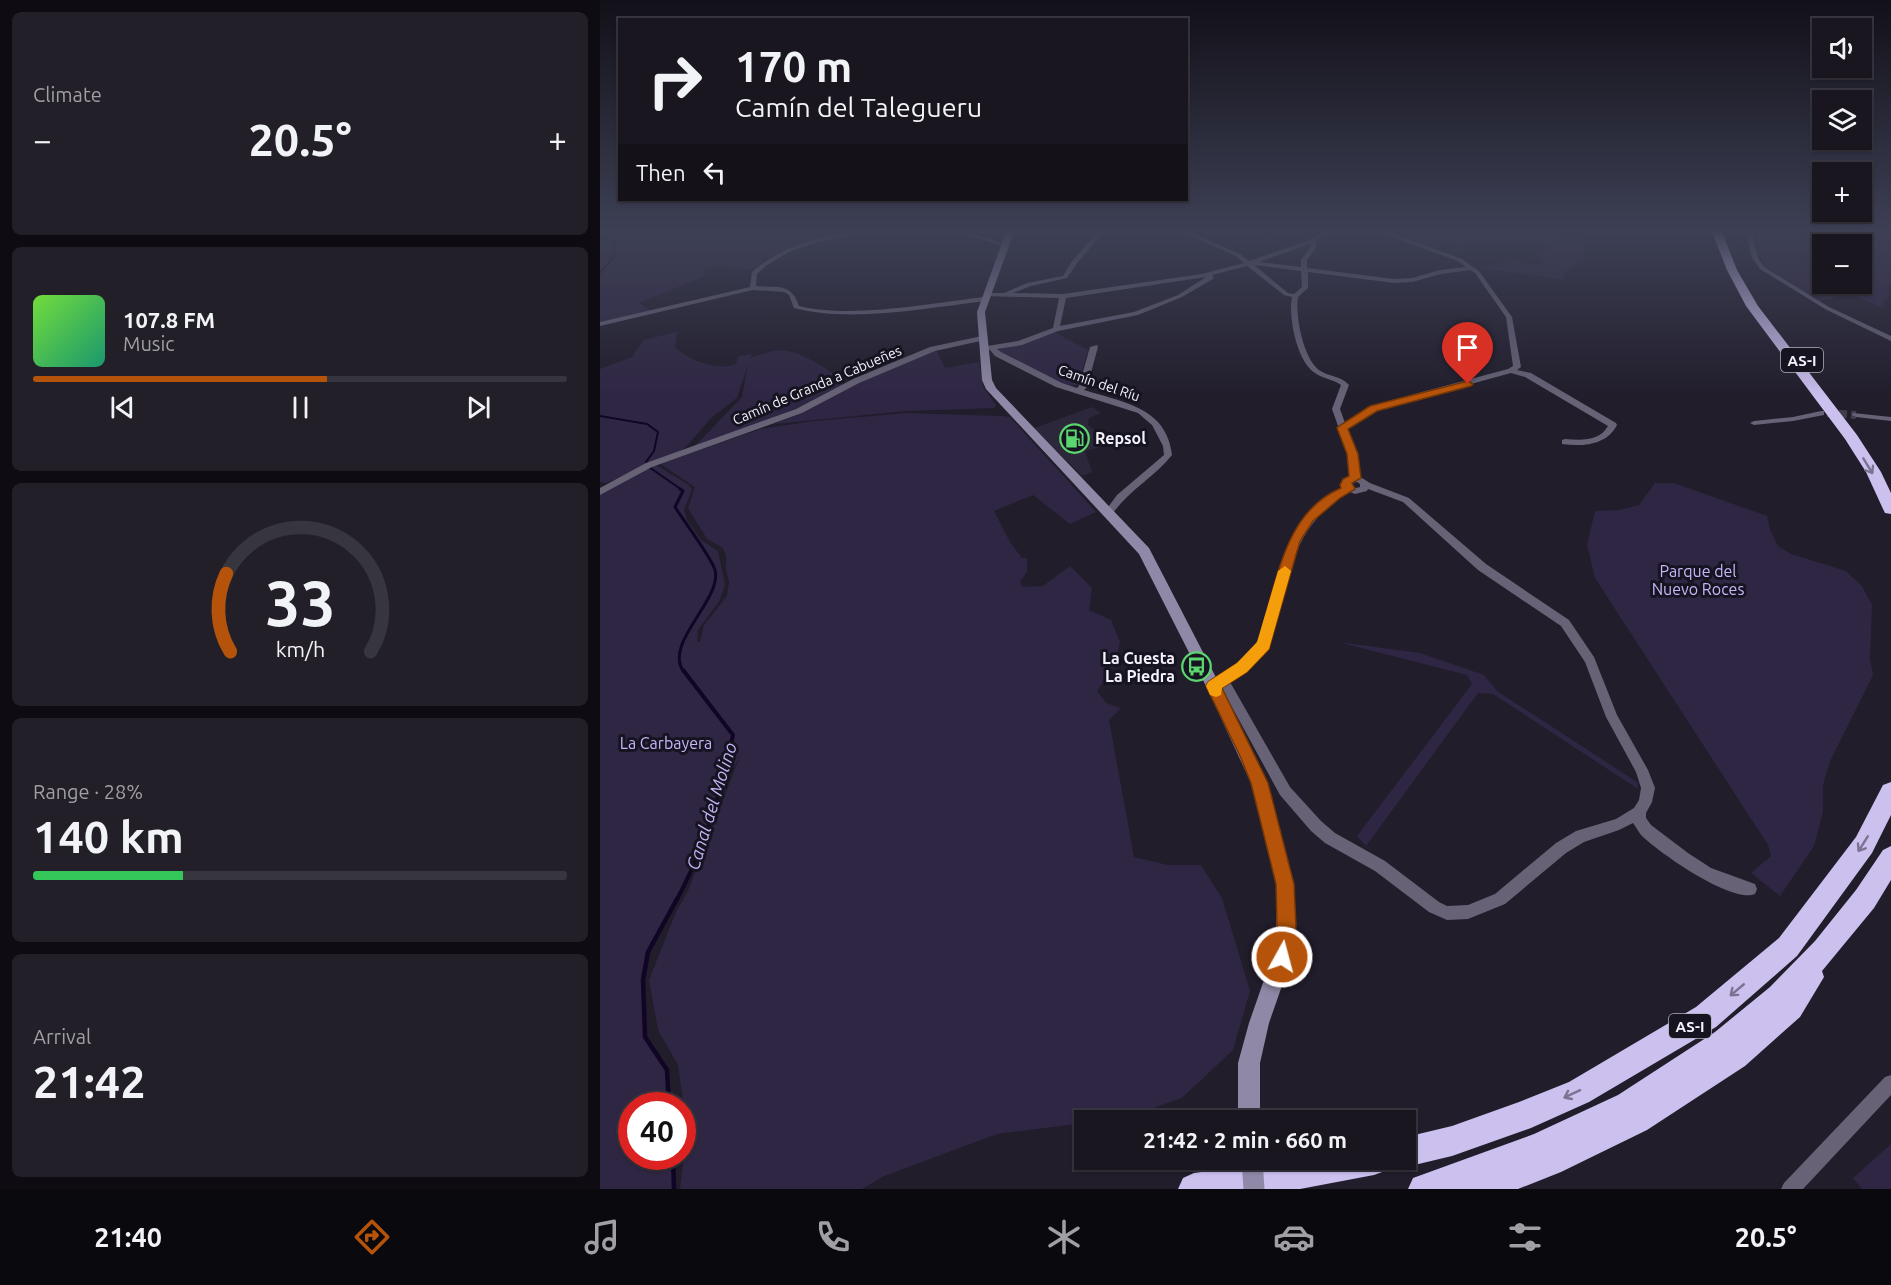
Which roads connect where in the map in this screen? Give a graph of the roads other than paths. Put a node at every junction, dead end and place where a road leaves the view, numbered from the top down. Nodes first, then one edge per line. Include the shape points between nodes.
1 (994, 287) edge
2 (1015, 287) edge
3 (1112, 287) edge
4 (1195, 287) edge
5 (1278, 287) edge
6 (1305, 287) edge
7 (1487, 287) edge
8 (1743, 287) edge
9 (1752, 287) edge
10 (1794, 287) edge
11 (753, 288) joint
12 (1069, 293) junction
13 (992, 294) junction
14 (1295, 296) junction
15 (600, 324) edge
16 (1056, 329) junction
17 (1891, 339) edge
18 (986, 344) junction
19 (1094, 347) dead end
20 (1511, 371) junction
21 (1079, 391) junction
22 (1821, 413) tunnel mouth
23 (1856, 415) tunnel mouth
24 (1891, 419) edge
25 (1754, 423) dead end
26 (1342, 428) junction
27 (1565, 442) dead end
28 (1355, 478) junction
29 (1891, 481) edge
30 (1366, 485) junction
31 (1349, 489) junction
32 (600, 492) edge
33 (1891, 509) edge
34 (1108, 514) junction
35 (1218, 683) junction
36 (1891, 792) edge
37 (1639, 812) junction
38 (1891, 858) edge
39 (1749, 889) dead end
40 (1865, 899) junction
41 (1891, 1083) edge
42 (1249, 1110) edge
43 (1416, 1150) edge
44 (1253, 1170) edge
45 (1324, 1170) edge
46 (1194, 1189) edge
47 (1254, 1189) edge
48 (1424, 1189) edge
49 (1478, 1189) edge
50 (1790, 1189) edge

1 - 13 street
2 - 13 street
3 - 12 street
4 - 16 street, Camín de Granda a Cabueñes via 1144,311
5 - 14 street
6 - 14 street
7 - 20 street via 1509,317 1517,367
8 -> 33 highway, AS-I via 1867,463
9 - 29 highway, AS-I
10 - 17 street
11 - 13 street via 786,290 792,294 796,307 817,312 887,309
11 - 15 street
12 - 13 street
12 - 16 street
13 - 18 street via 981,312
14 - 26 street via 1299,337 1309,363 1345,385 1335,409
16 - 18 street, Camín de Granda a Cabueñes via 1019,343
18 - 21 street, Camín del Ríu via 1048,380
18 - 32 street, Camín de Granda a Cabueñes via 933,349 856,381 799,411 647,466
18 - 34 street via 991,389
19 - 21 street
20 - 26 street via 1373,408
20 - 27 street via 1528,375 1614,425 1600,440
21 - 34 street, Camín del Ríu via 1141,411 1156,424 1167,446 1165,458
22 - 25 street
23 - 24 street
26 - 28 street via 1352,454
28 - 30 street
28 - 31 street via 1347,481
30 - 31 street via 1362,491
30 - 37 street via 1406,500 1482,567 1565,623 1590,660 1612,717 1642,770 1648,788
31 - 35 street via 1335,495 1304,523 1294,541 1264,645 1242,668
34 - 35 street via 1144,551
35 - 37 street via 1285,791 1316,826 1447,913 1468,912 1500,899 1561,848
35 - 42 street via 1259,783 1285,884 1282,957 1250,1060
36 -> 43 highway, AS-I via 1864,844 1788,947 1706,1017 1579,1092 1520,1117
37 - 39 street via 1646,830 1705,875
38 - 40 highway, AS-I
40 - 48 highway, AS-I via 1780,997 1725,1042 1620,1109 1542,1146
40 - 49 highway via 1790,1007 1735,1056 1636,1119 1550,1161
41 - 50 street
44 - 47 street, bridge
45 - 46 highway

